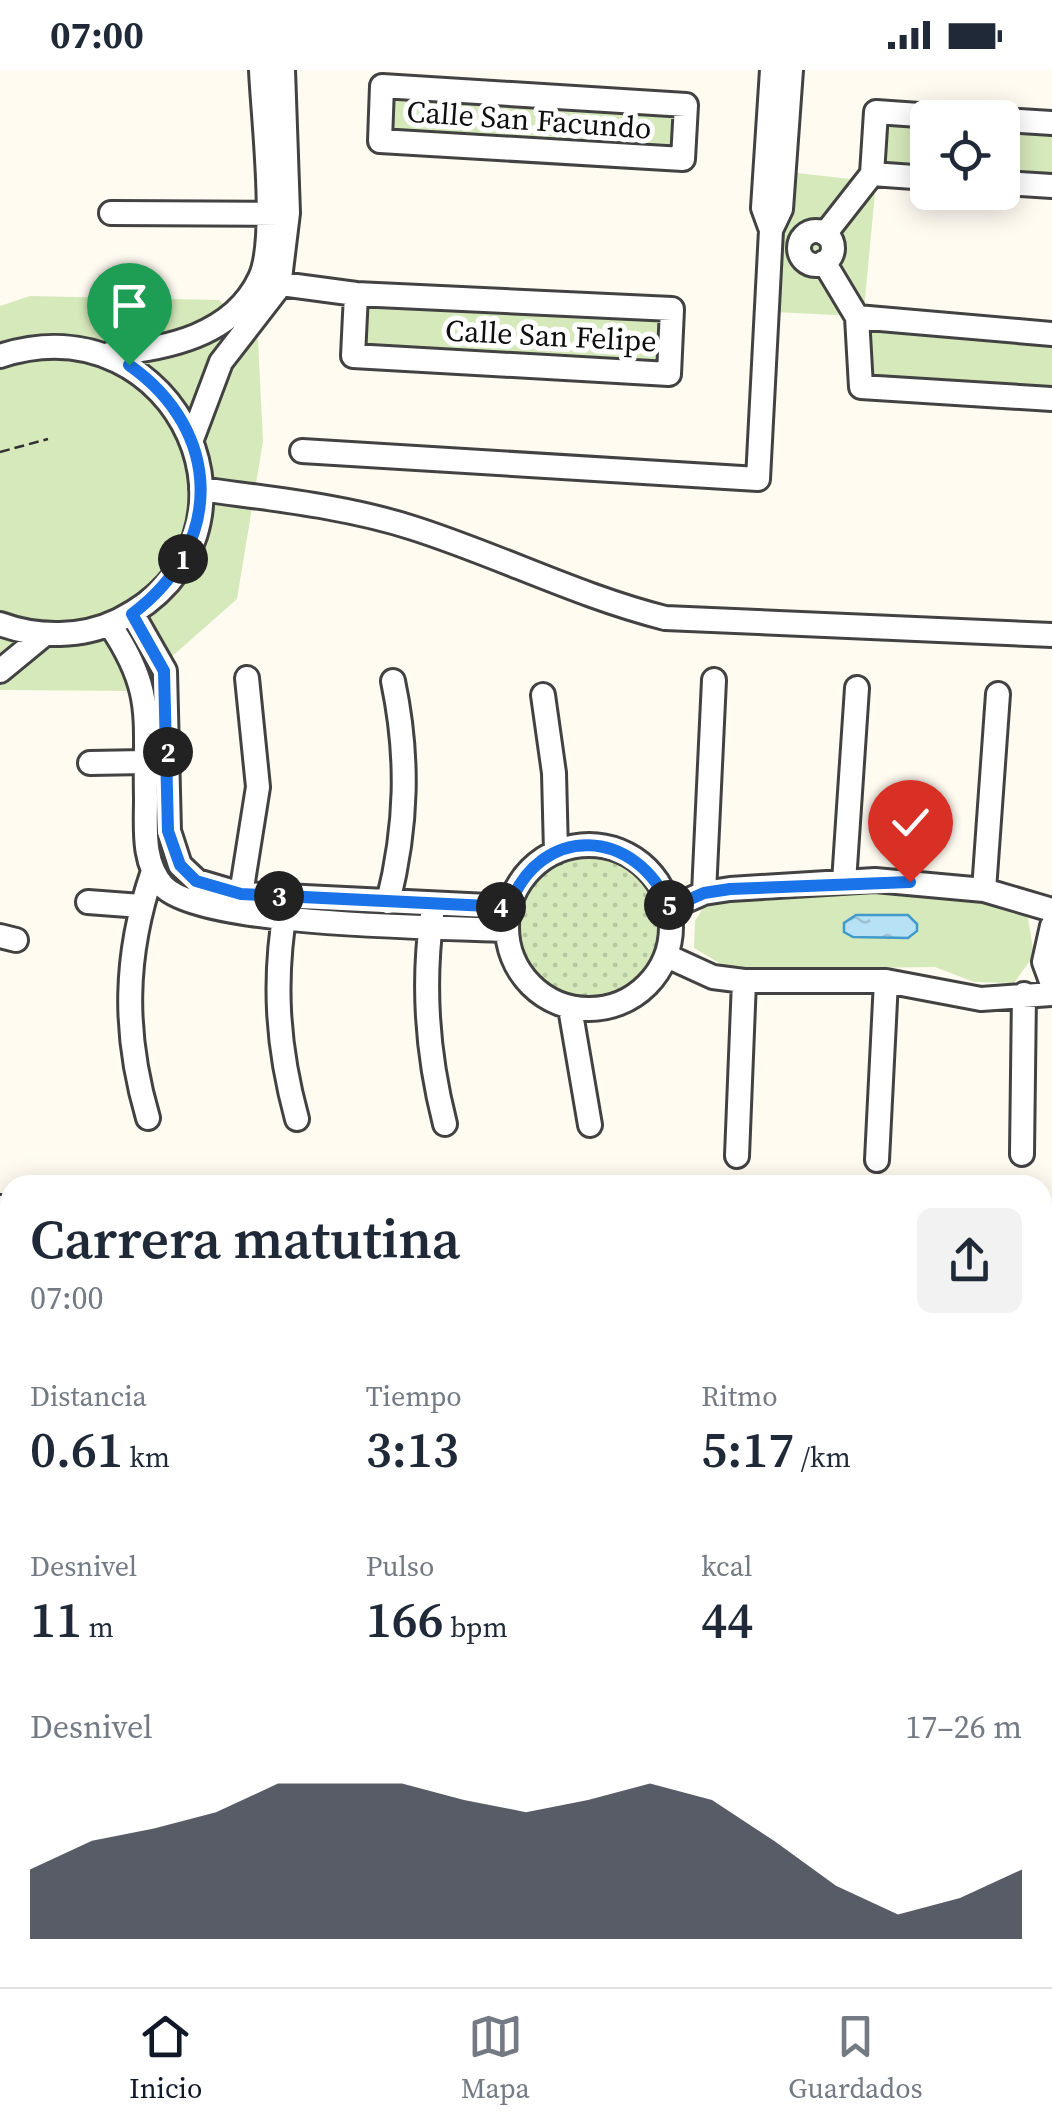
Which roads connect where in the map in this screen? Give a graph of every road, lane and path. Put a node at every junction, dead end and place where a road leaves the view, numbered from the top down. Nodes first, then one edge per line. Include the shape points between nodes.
1 (262, 70) edge
2 (283, 70) edge
3 (533, 70) edge
4 (772, 70) edge
5 (790, 70) edge
6 (532, 95) junction
7 (910, 114) edge
8 (1020, 121) edge
9 (1052, 124) edge
10 (872, 174) junction
11 (910, 177) edge
12 (1020, 184) edge
13 (1052, 186) edge
14 (111, 213) dead end
15 (277, 214) junction
16 (825, 234) junction
17 (771, 237) junction
18 (799, 244) junction
19 (824, 262) junction
20 (269, 284) junction
21 (356, 294) junction
22 (857, 316) junction
23 (234, 324) junction
24 (1052, 334) edge
25 (106, 354) junction
26 (0, 356) edge
27 (1052, 399) edge
28 (48, 439) dead end
29 (192, 440) junction
30 (302, 451) dead end
31 (0, 452) edge
32 (201, 489) junction
33 (132, 614) junction
34 (0, 624) edge
35 (110, 624) junction
36 (45, 634) junction
37 (1052, 635) edge
38 (0, 671) edge
39 (247, 678) dead end
40 (714, 680) dead end
41 (393, 681) dead end
42 (856, 688) dead end
43 (543, 694) dead end
44 (998, 694) dead end
45 (145, 762) junction
46 (90, 764) dead end
47 (556, 852) junction
48 (153, 871) junction
49 (844, 882) junction
50 (984, 890) junction
51 (704, 893) junction
52 (241, 894) junction
53 (88, 902) dead end
54 (388, 902) junction
55 (141, 906) junction
56 (286, 907) junction
57 (670, 908) junction
58 (1052, 910) edge
59 (432, 917) junction
60 (508, 918) junction
61 (1052, 926) edge
62 (667, 956) junction
63 (744, 981) junction
64 (886, 981) junction
65 (1052, 984) edge
66 (1024, 994) junction
67 (1052, 994) edge
68 (570, 1008) junction
69 (148, 1118) dead end
70 (296, 1119) dead end
71 (445, 1124) dead end
72 (590, 1125) dead end
73 (1022, 1154) dead end
74 (737, 1156) dead end
75 (877, 1160) dead end
76 (1052, 1288) edge
77 (1052, 1329) edge

1 - 15 street
2 - 15 street
3 - 6 street
4 - 17 street via 763,208
5 - 17 street via 780,208
6 - 6 street, Calle San Facundo via 686,106 682,159 380,140 382,86
7 - 10 street via 876,112
8 - 9 street
10 - 11 street
10 - 16 street
12 - 13 street
14 - 15 street
15 - 20 street
16 - 18 street via 812,231
16 - 19 street via 832,246
17 - 18 street
17 - 30 street via 758,479
18 - 19 street via 806,261
19 - 22 street
20 - 21 street, Calle San Felipe
20 - 23 street
21 - 21 street, Calle San Felipe via 672,309 669,374 353,356
22 - 24 street
22 - 27 street via 861,387
23 - 25 street via 180,344
23 - 29 street
25 - 26 street via 52,345
25 - 29 street via 158,388
28 - 31 path
29 - 32 street
32 - 33 street via 181,563
32 - 37 street via 407,526 610,604 665,618
33 - 35 street
33 - 52 street via 168,688 172,848 196,881
34 - 36 street
35 - 36 street
35 - 45 street via 139,672
36 - 38 street
39 - 52 street via 258,787
40 - 51 street
41 - 54 street via 406,769
42 - 49 street
43 - 47 street
44 - 50 street
45 - 46 street
45 - 48 street via 146,845
47 - 57 street via 603,846 626,854 646,867
47 - 60 street via 526,874
48 - 55 street
48 - 56 street via 180,900
49 - 50 street
49 - 51 street
50 - 58 street
51 - 57 street
52 - 56 street
53 - 55 street
54 - 56 street
54 - 59 street
55 - 69 street via 128,1012
56 - 59 street
56 - 70 street via 277,1018
57 - 62 street
59 - 60 street
59 - 71 street via 425,1005
60 - 68 street via 510,951 526,979
61 - 65 street via 1044,962
62 - 63 street via 713,977
62 - 68 street via 645,989 628,1000 610,1008
63 - 64 street
63 - 74 street
64 - 66 street via 981,999
64 - 75 street
66 - 67 street
66 - 73 street
68 - 72 street
76 - 77 street

